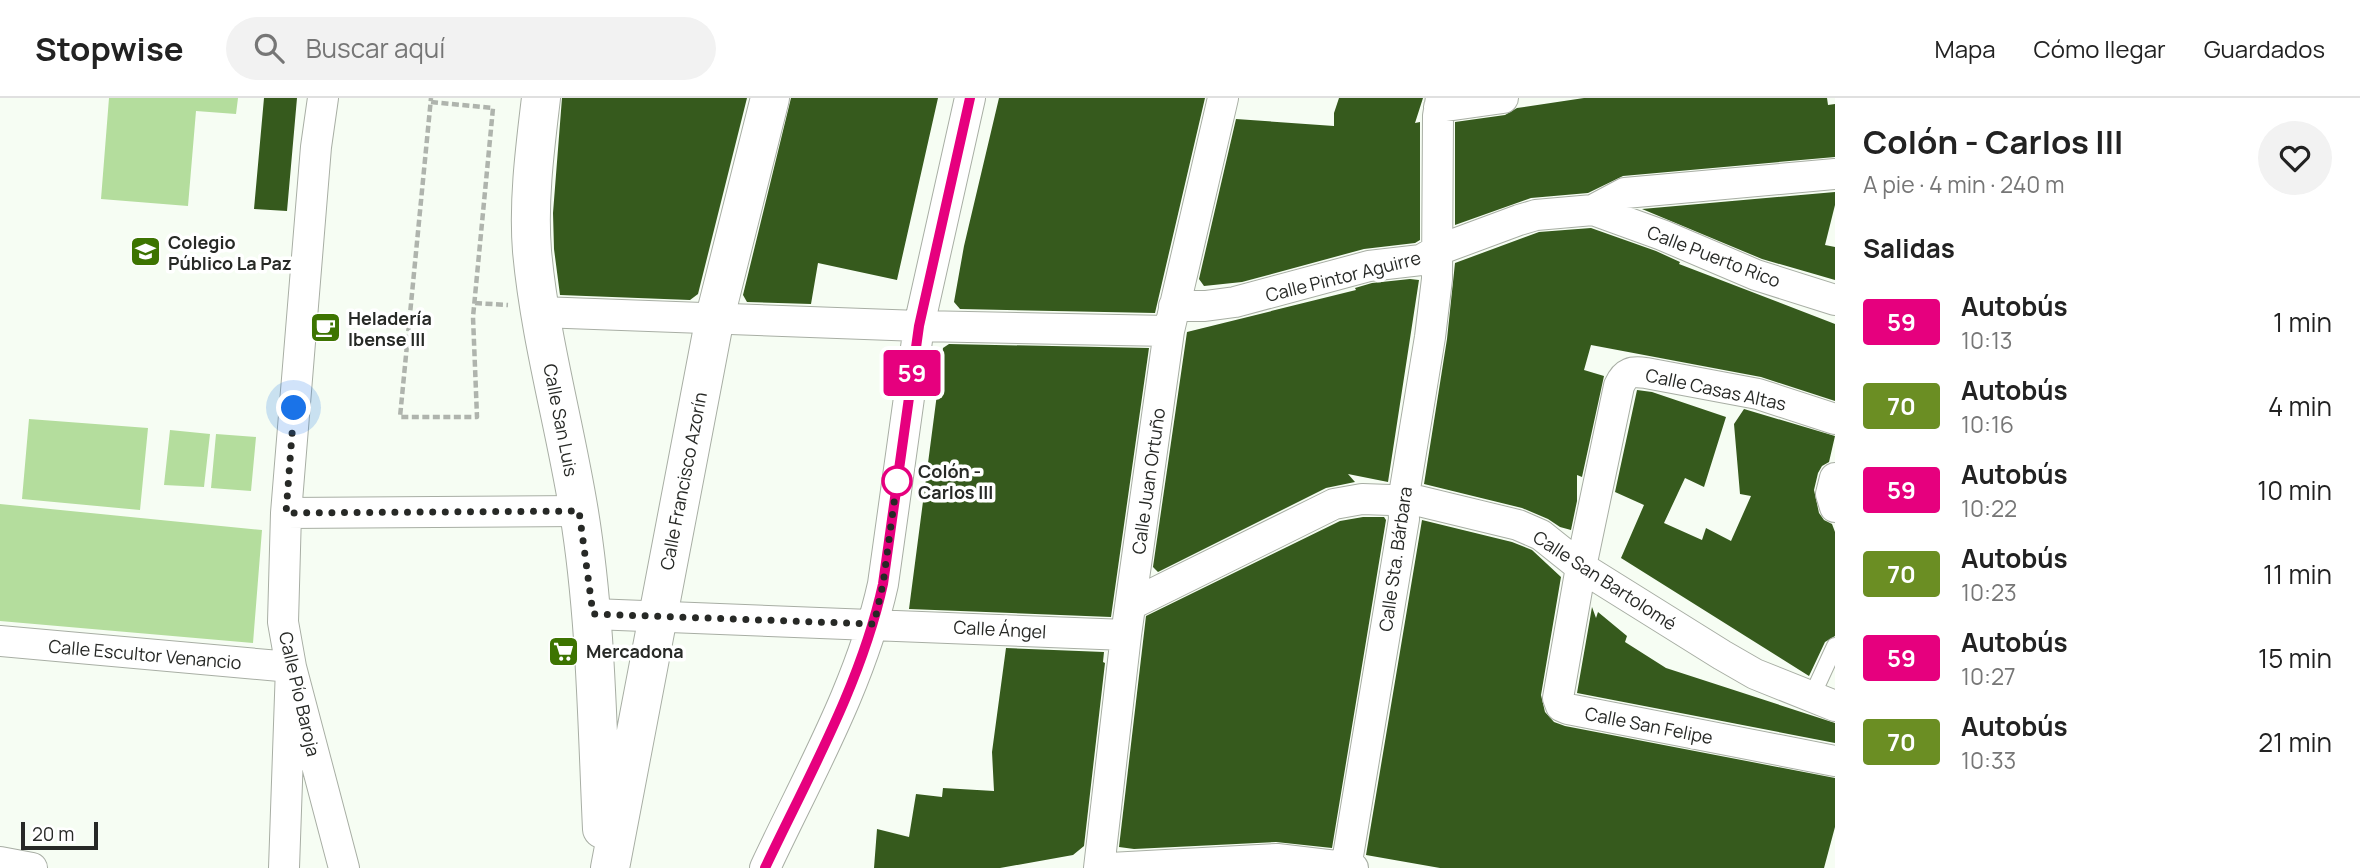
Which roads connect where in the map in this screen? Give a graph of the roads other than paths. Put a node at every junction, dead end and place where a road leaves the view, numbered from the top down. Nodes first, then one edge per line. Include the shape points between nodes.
1 (323, 98) edge
2 (541, 98) edge
3 (770, 98) edge
4 (970, 98) edge
5 (1223, 98) edge
6 (1503, 98) edge
7 (1440, 103) edge
8 (1835, 174) edge
9 (1593, 211) junction
10 (1438, 250) junction
11 (1835, 300) edge
12 (525, 308) junction
13 (715, 317) junction
14 (1171, 318) junction
15 (919, 326) junction
16 (1835, 419) edge
17 (1835, 478) edge
18 (1403, 501) junction
19 (1835, 506) edge
20 (579, 511) junction
21 (286, 513) junction
22 (1581, 567) junction
23 (1132, 604) junction
24 (593, 614) junction
25 (657, 617) junction
26 (874, 624) junction
27 (1126, 635) junction
28 (0, 641) edge
29 (1835, 646) edge
30 (291, 667) junction
31 (1823, 702) edge
32 (1835, 761) edge
33 (0, 862) edge
34 (32, 868) edge
35 (284, 868) edge
36 (344, 868) edge
37 (604, 868) edge
38 (610, 868) edge
39 (765, 868) edge
40 (1099, 868) edge
41 (1110, 868) edge
42 (1348, 868) edge

1 - 21 street, Calle Pío Baroja
2 - 12 main road, Calle San Luis
3 - 13 main road, Calle Francisco Azorín
4 - 15 street
5 - 14 street, Calle Juan Ortuño
6 - 7 street
7 - 10 street, Calle Sta. Bárbara
8 - 9 street, Calle Pintor Aguirre via 1625,193
9 - 10 street, Calle Pintor Aguirre via 1536,215
9 - 11 street, Calle Puerto Rico via 1756,275
10 - 14 street, Calle Pintor Aguirre via 1421,260 1369,267
10 - 18 street, Calle Sta. Bárbara via 1430,337
12 - 13 street, Calle Pintor Aguirre
12 - 20 main road, Calle San Luis
13 - 15 street, Calle Pintor Aguirre
13 - 25 main road, Calle Francisco Azorín
14 - 15 street, Calle Pintor Aguirre
14 - 23 street, Calle Juan Ortuño
15 - 26 street
16 - 22 street, Calle Casas Altas via 1758,394 1630,372 1619,386
17 - 19 street via 1831,494
18 - 22 street, Calle San Bartolomé via 1518,525 1541,535
18 - 23 street, Calle San Bartolomé via 1362,499 1334,504
18 - 42 street, Calle Sta. Bárbara via 1404,519
20 - 21 street
20 - 24 main road, Calle San Luis
21 - 30 street, Calle Pío Baroja via 283,622
22 - 31 street, Calle San Bartolomé via 1755,674
22 - 32 street, Calle San Felipe via 1559,693 1561,706
23 - 27 street, Calle Juan Ortuño
24 - 25 street, Calle Ángel
24 - 37 main road, Calle San Luis
25 - 26 street, Calle Ángel
25 - 38 main road, Calle Francisco Azorín
26 - 27 street, Calle Ángel
26 - 39 street
27 - 40 street, Calle Juan Ortuño
28 - 30 street, Calle Escultor Venancio
29 - 31 lane
30 - 35 street
30 - 36 street, Calle Pío Baroja
33 - 34 street
41 - 42 street via 1277,859

